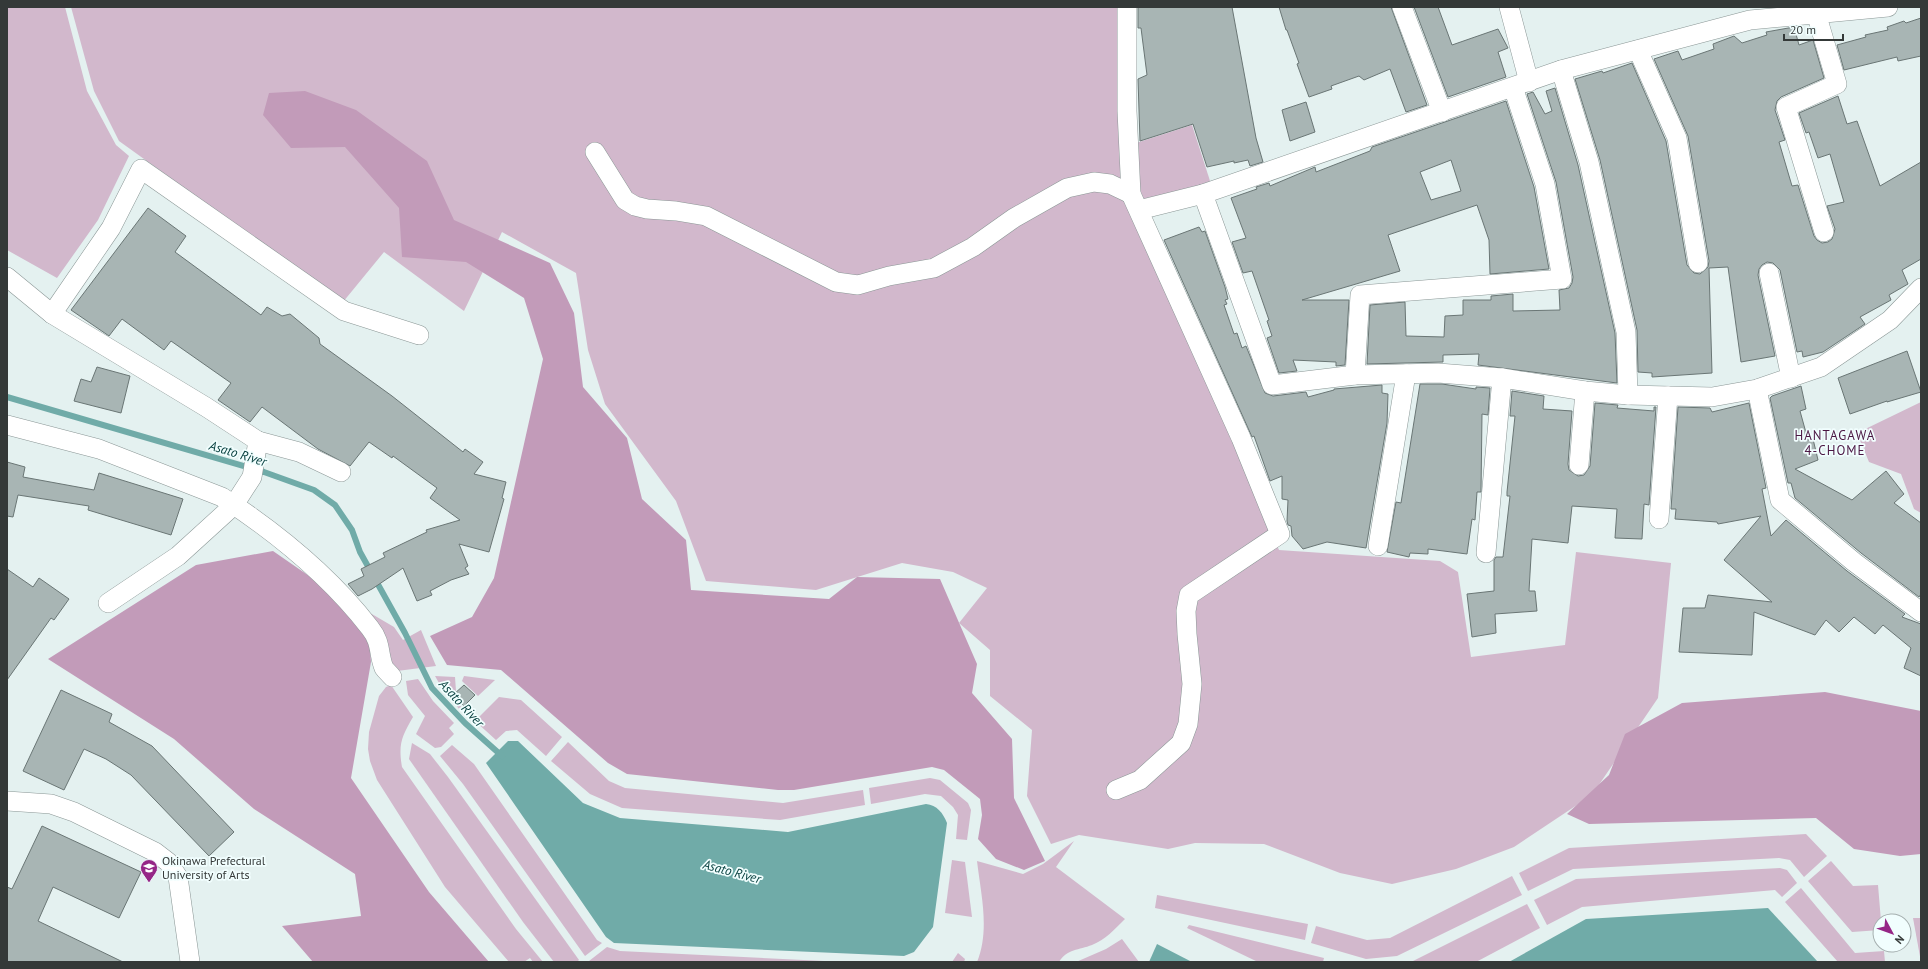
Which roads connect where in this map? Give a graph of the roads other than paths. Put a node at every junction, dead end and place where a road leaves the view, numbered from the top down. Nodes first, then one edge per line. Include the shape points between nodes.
1 (1127, 7) edge
2 (1402, 7) edge
3 (1509, 7) edge
4 (1888, 7) edge
5 (1816, 13) junction
6 (1638, 50) junction
7 (1561, 70) junction
8 (1521, 84) junction
9 (1442, 112) junction
10 (595, 152) dead end
11 (1203, 194) junction
12 (1135, 202) junction
13 (1824, 232) dead end
14 (1698, 263) dead end
15 (1769, 273) dead end
16 (7, 277) edge
17 (1921, 288) edge
18 (52, 314) junction
19 (419, 335) dead end
20 (1406, 374) junction
21 (1355, 375) junction
22 (1502, 378) junction
23 (1791, 378) junction
24 (1757, 389) junction
25 (1585, 391) junction
26 (1628, 395) junction
27 (1668, 396) junction
28 (7, 425) edge
29 (257, 448) junction
30 (1579, 465) dead end
31 (341, 472) dead end
32 (234, 505) junction
33 (1659, 519) dead end
34 (1378, 546) dead end
35 (1486, 553) dead end
36 (108, 603) dead end
37 (1921, 612) edge
38 (392, 677) dead end
39 (1116, 790) dead end
40 (7, 800) edge
41 (190, 962) edge

1 - 12 street via 1127,110
2 - 9 street
3 - 8 street
4 - 5 street
5 - 6 street via 1750,20
5 - 13 street via 1837,84 1786,107
6 - 7 street
6 - 14 street via 1677,138
7 - 8 street
7 - 26 street via 1589,162 1624,324
8 - 9 street
8 - 21 street via 1545,184 1562,279 1360,295
9 - 11 street
10 - 12 street via 625,200 635,206 706,216 836,282 858,285 889,276 934,268 973,247 1014,218 1067,188 1094,182 1110,184
11 - 12 street
11 - 21 street via 1272,385
12 - 39 street via 1241,438 1280,534 1189,595 1186,611 1192,684 1188,724 1181,743 1140,780
15 - 23 street
16 - 18 street
17 - 23 street via 1890,320 1821,367
18 - 19 street via 110,228 141,169 344,311
18 - 29 street via 206,407
20 - 21 street
20 - 22 street via 1438,373
20 - 34 street
22 - 25 street
22 - 35 street
23 - 24 street
24 - 27 street via 1712,397
24 - 37 street via 1780,500 1854,562
25 - 26 street
25 - 30 street
26 - 27 street
27 - 33 street
28 - 32 street via 99,449 222,497
29 - 31 street via 299,452
29 - 32 street via 252,477
32 - 36 street via 178,556
32 - 38 street via 291,547 324,576 371,628 379,642 384,668
40 - 41 street via 51,804 74,812 155,852 168,862 178,877

